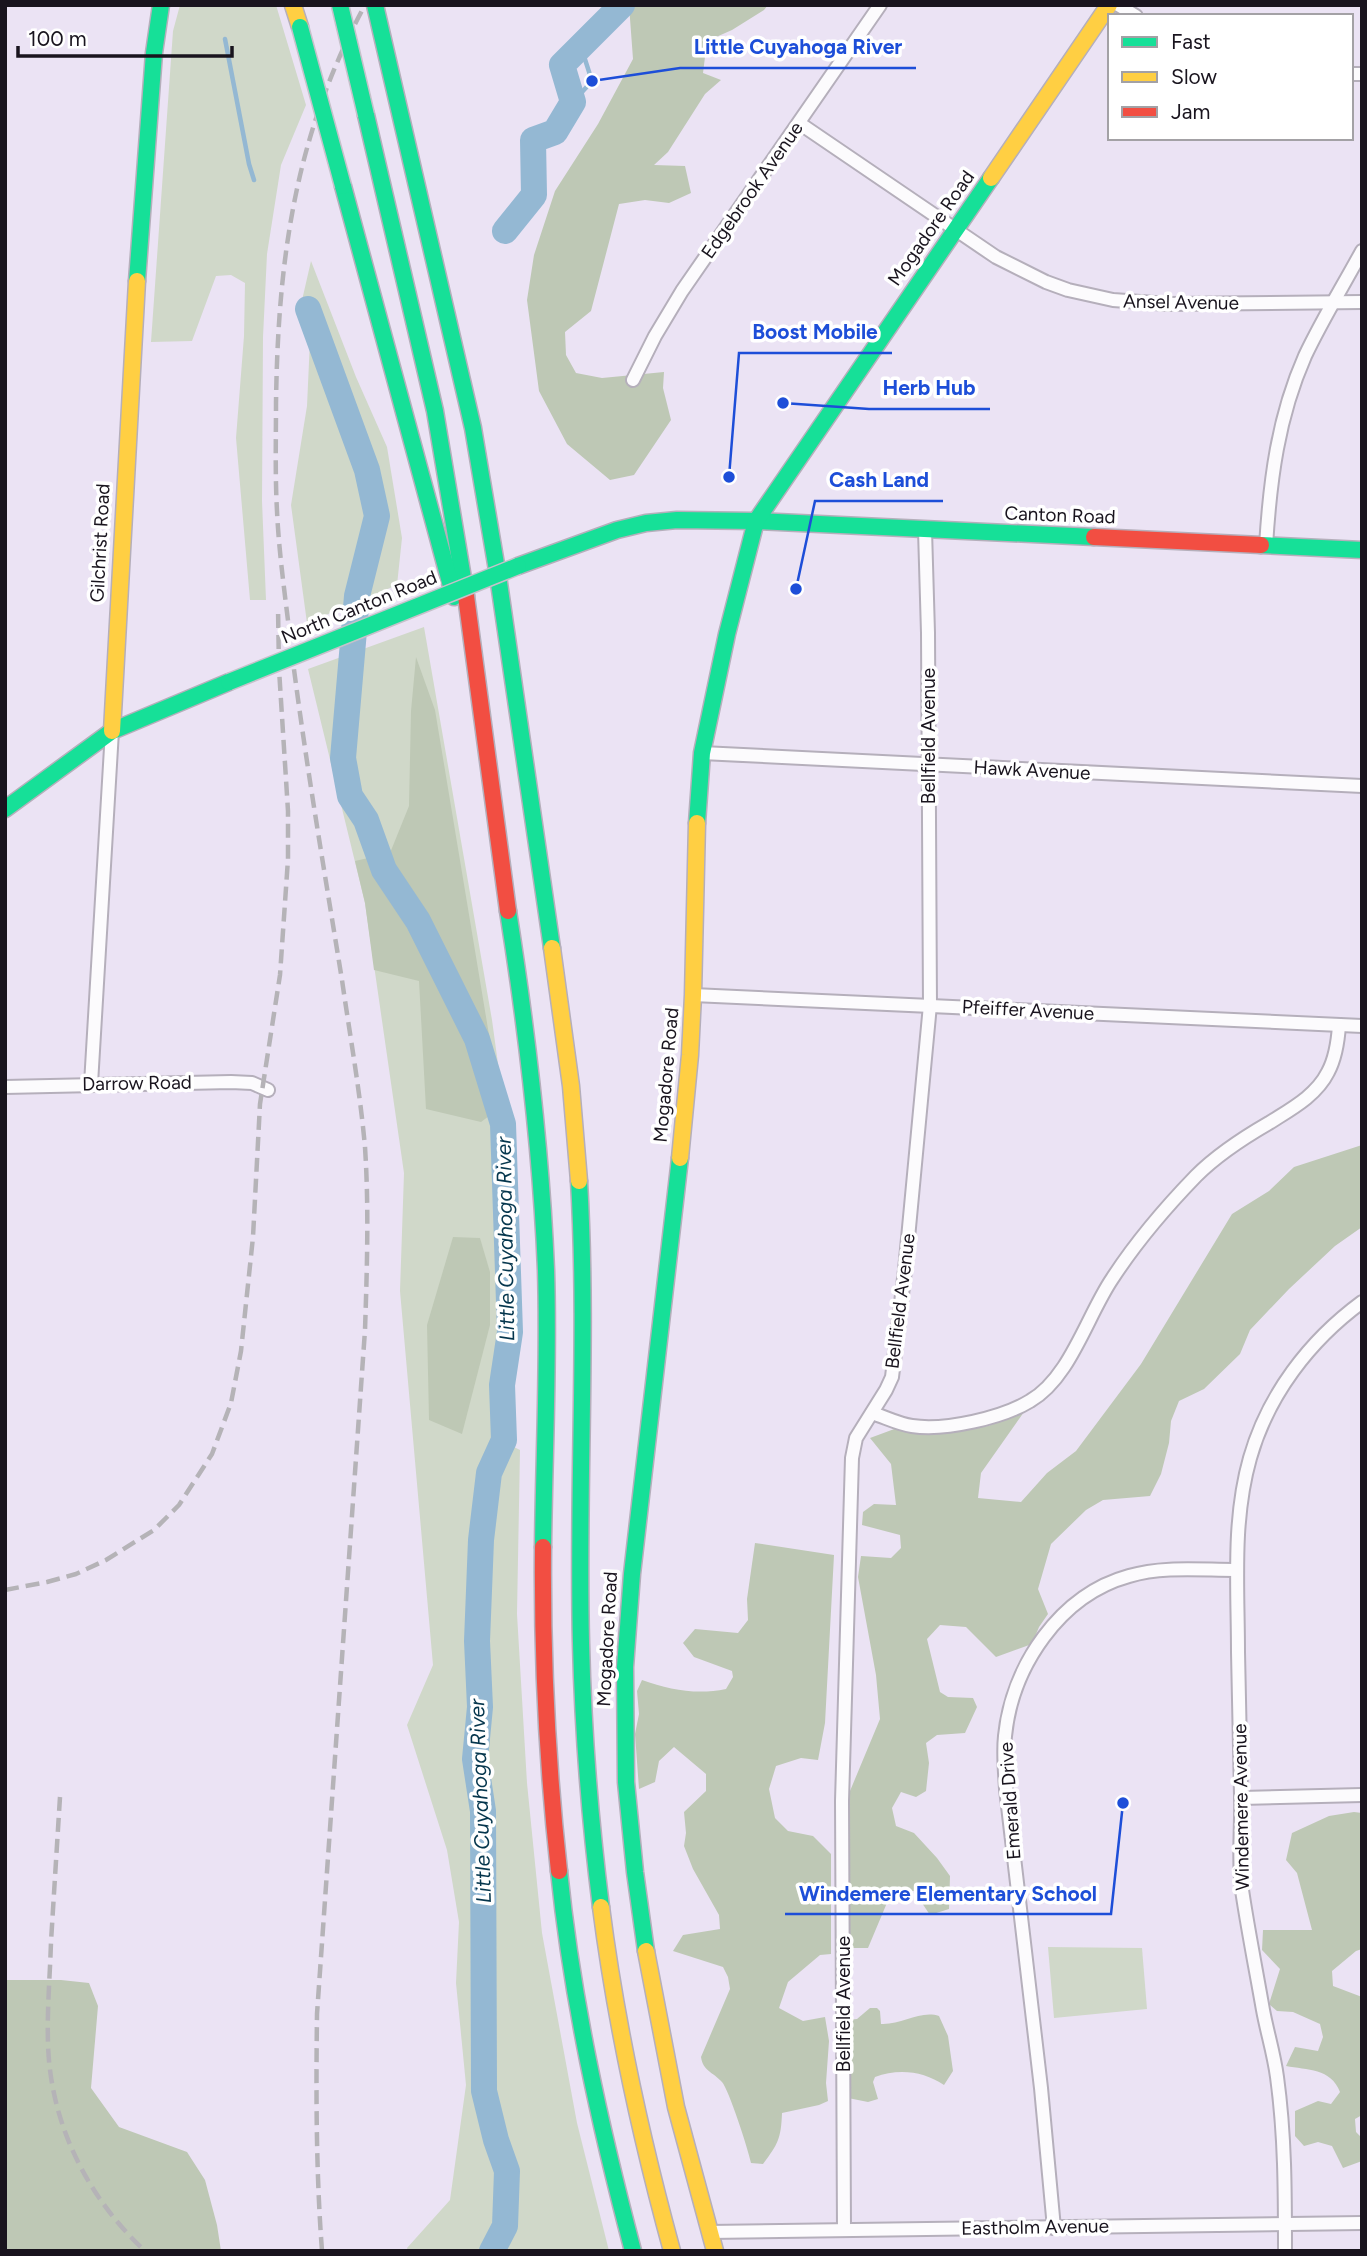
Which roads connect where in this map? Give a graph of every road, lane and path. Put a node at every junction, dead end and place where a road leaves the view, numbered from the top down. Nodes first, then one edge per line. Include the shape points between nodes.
1 (161, 5) edge
2 (293, 5) edge
3 (341, 5) edge
4 (375, 5) edge
5 (392, 5) edge
6 (880, 5) edge
7 (1109, 5) edge
8 (799, 122) junction
9 (407, 140) junction
10 (954, 230) junction
11 (1362, 251) edge
12 (1362, 302) edge
13 (1333, 303) junction
14 (633, 380) dead end
15 (756, 521) junction
16 (925, 530) junction
17 (1266, 546) junction
18 (1362, 550) edge
19 (482, 702) junction
20 (112, 731) junction
21 (702, 753) junction
22 (928, 765) junction
23 (1362, 786) edge
24 (5, 809) edge
25 (693, 995) junction
26 (930, 1005) junction
27 (1339, 1025) junction
28 (1362, 1026) edge
29 (91, 1084) junction
30 (5, 1087) edge
31 (268, 1090) dead end
32 (1362, 1302) edge
33 (872, 1413) junction
34 (1235, 1570) junction
35 (1362, 1796) edge
36 (1241, 1798) junction
37 (1362, 2223) edge
38 (1285, 2225) junction
39 (1054, 2228) junction
40 (844, 2230) junction
41 (709, 2232) junction
42 (633, 2251) edge
43 (672, 2251) edge
44 (715, 2251) edge
45 (1285, 2251) edge

1 - 20 main road, Gilchrist Road via 137,268
2 - 19 main road, bridge
3 - 19 main road, bridge via 442,447
4 - 9 main road
5 - 9 main road
6 - 8 street, Edgebrook Avenue
7 - 10 main road, Mogadore Road
8 - 10 street, Ansel Avenue
8 - 14 street, Edgebrook Avenue via 682,291
9 - 43 main road via 472,426 564,1023 583,1273 581,1645 593,1834 630,2079
10 - 13 street, Ansel Avenue via 1046,282 1101,298 1168,304
10 - 15 main road, Mogadore Road
11 - 13 street
12 - 13 street, Ansel Avenue
13 - 17 street via 1285,410 1269,488
15 - 16 main road, Canton Road
15 - 20 main road, North Canton Road, bridge via 631,526 519,566
15 - 21 main road, Mogadore Road
16 - 17 main road, Canton Road
16 - 22 street, Bellfield Avenue
17 - 18 main road, Canton Road
19 - 42 main road via 525,1016 544,1225 543,1654 550,1779 566,1926 586,2049
20 - 24 main road, North Canton Road
20 - 29 street, Gilchrist Road
21 - 22 street, Hawk Avenue
21 - 25 main road, Mogadore Road
22 - 23 street, Hawk Avenue
22 - 26 street, Bellfield Avenue
25 - 26 street, Pfeiffer Avenue
25 - 41 main road, Mogadore Road via 678,1177 632,1574 624,1720 639,1911 674,2101
26 - 27 street, Pfeiffer Avenue
26 - 33 street, Bellfield Avenue via 892,1377
27 - 28 street, Pfeiffer Avenue
27 - 33 street via 1333,1062 1319,1085 1301,1103 1218,1156 1152,1224 1111,1279 1069,1357 1042,1393 993,1416 951,1426 912,1426
29 - 30 street, Darrow Road
29 - 31 street, Darrow Road via 231,1082
32 - 34 street, Windemere Avenue via 1324,1334 1292,1372 1263,1423 1250,1456
33 - 40 street, Bellfield Avenue via 856,1438 852,1458 842,1801
34 - 36 street, Windemere Avenue
34 - 39 street, Emerald Drive via 1175,1569 1130,1575 1086,1595 1038,1645 1013,1701 1003,1756
35 - 36 street
36 - 38 street, Windemere Avenue via 1242,1888 1277,2076
37 - 38 street, Eastholm Avenue
38 - 39 street, Eastholm Avenue
38 - 45 street, Windemere Avenue
39 - 40 street, Eastholm Avenue
40 - 41 street, Eastholm Avenue
41 - 44 main road, Mogadore Road

